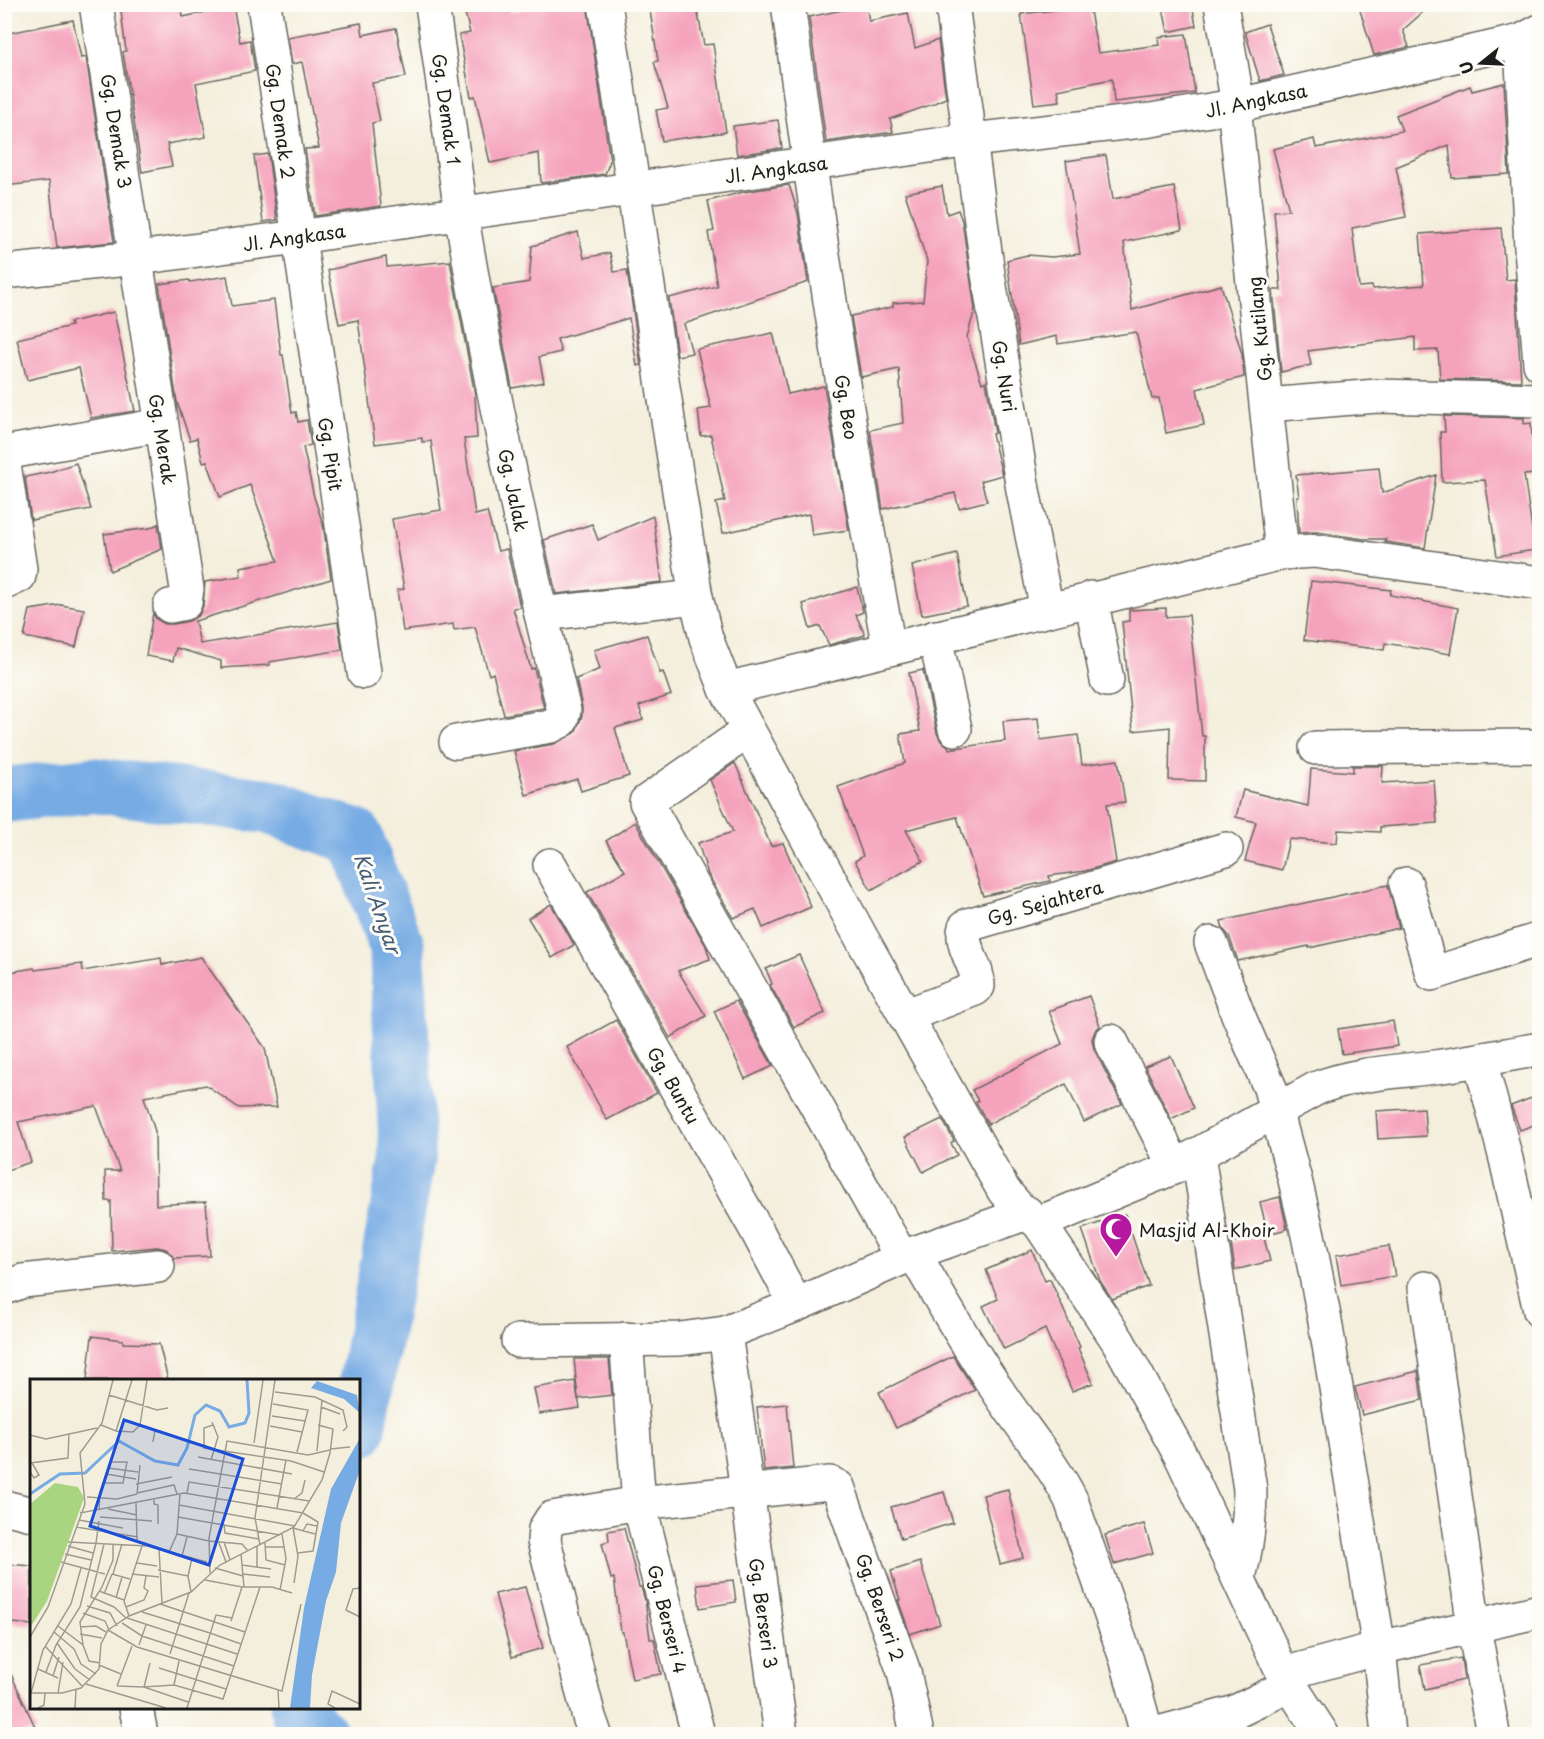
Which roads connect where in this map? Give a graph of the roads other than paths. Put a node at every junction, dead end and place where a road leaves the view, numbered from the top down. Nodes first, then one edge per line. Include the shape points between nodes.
1 (96, 4) edge
2 (264, 4) edge
3 (432, 4) edge
4 (605, 4) edge
5 (788, 4) edge
6 (952, 4) edge
7 (1221, 4) edge
8 (1530, 36) edge
9 (1236, 105) junction
10 (971, 140) junction
11 (809, 165) junction
12 (634, 188) junction
13 (462, 213) junction
14 (298, 237) junction
15 (1535, 248) edge
16 (137, 258) junction
17 (4, 272) edge
18 (1539, 364) edge
19 (1539, 400) edge
20 (1268, 405) junction
21 (161, 425) junction
22 (4, 453) edge
23 (4, 464) edge
24 (1282, 553) junction
25 (1539, 583) edge
26 (4, 584) edge
27 (696, 597) junction
28 (1091, 598) junction
29 (170, 606) dead end
30 (1047, 610) junction
31 (541, 614) junction
32 (935, 637) junction
33 (890, 648) junction
34 (364, 672) dead end
35 (1107, 680) dead end
36 (726, 689) junction
37 (955, 729) dead end
38 (748, 731) junction
39 (456, 742) dead end
40 (1539, 746) edge
41 (1316, 748) dead end
42 (1226, 849) dead end
43 (550, 865) dead end
44 (1406, 884) dead end
45 (1539, 939) edge
46 (1211, 943) dead end
47 (905, 1016) junction
48 (1112, 1041) dead end
49 (1539, 1049) edge
50 (1480, 1060) junction
51 (1277, 1111) junction
52 (1187, 1161) junction
53 (1033, 1218) junction
54 (908, 1256) junction
55 (158, 1266) dead end
56 (4, 1288) edge
57 (1425, 1288) dead end
58 (796, 1305) junction
59 (1539, 1311) edge
60 (725, 1333) junction
61 (626, 1339) junction
62 (518, 1341) dead end
63 (746, 1492) junction
64 (639, 1503) junction
65 (4, 1507) edge
66 (30, 1514) edge
67 (1239, 1578) junction
68 (1539, 1611) edge
69 (1474, 1627) junction
70 (1379, 1648) junction
71 (1286, 1680) junction
72 (136, 1709) edge
73 (141, 1734) edge
74 (595, 1734) edge
75 (698, 1734) edge
76 (781, 1734) edge
77 (917, 1734) edge
78 (1147, 1734) edge
79 (1155, 1734) edge
80 (1322, 1734) edge
81 (1388, 1734) edge
82 (1493, 1734) edge

1 - 16 street, Gg. Demak 3
2 - 14 street, Gg. Demak 2
3 - 13 street, Gg. Demak 1
4 - 12 street
5 - 11 street, Gg. Beo
6 - 10 street, Gg. Nuri
7 - 9 street, Gg. Kutilang
8 - 9 street, Jl. Angkasa
8 - 15 street
9 - 10 street, Jl. Angkasa via 1151,120
9 - 20 street, Gg. Kutilang
10 - 11 street, Jl. Angkasa
10 - 30 street, Gg. Nuri via 1023,490
11 - 12 street, Jl. Angkasa
11 - 33 street, Gg. Beo via 864,513
12 - 13 street, Jl. Angkasa
12 - 27 street
13 - 14 street, Jl. Angkasa
13 - 31 street, Gg. Jalak via 508,465
14 - 16 street, Jl. Angkasa
14 - 34 street, Gg. Pipit
15 - 18 street
16 - 17 street, Jl. Angkasa
16 - 21 street, Gg. Merak
19 - 20 street via 1377,396
20 - 24 street, Gg. Kutilang
21 - 22 street
21 - 29 street, Gg. Merak via 187,589 186,603
23 - 26 street via 20,569 19,576
24 - 25 street via 1314,550
24 - 28 street
27 - 31 street
27 - 36 street via 706,638
28 - 30 street
28 - 35 street
30 - 32 street
31 - 39 street, Gg. Jalak via 564,711 561,721
32 - 33 street
32 - 37 street
33 - 36 street
36 - 38 street
38 - 47 street
38 - 54 street via 646,802
40 - 41 street
42 - 47 street, Gg. Sejahtera via 968,925 964,939 978,986
43 - 58 street, Gg. Buntu
44 - 45 street via 1432,974
46 - 51 street
47 - 53 street via 1004,1191
48 - 52 street
49 - 50 street
50 - 51 street via 1354,1076 1317,1088
50 - 59 street
51 - 52 street
51 - 70 street via 1308,1235
52 - 53 street
52 - 67 street via 1250,1489 1250,1518
53 - 54 street
53 - 67 street via 1130,1361
54 - 58 street
54 - 78 street via 1071,1500 1127,1661
55 - 56 street via 23,1281
57 - 69 street
58 - 60 street
60 - 61 street via 680,1339
60 - 63 street, Gg. Berseri 3
61 - 62 street
61 - 64 street, Gg. Berseri 4
63 - 64 street
63 - 76 street, Gg. Berseri 3
63 - 77 street, Gg. Berseri 2 via 834,1484 840,1492 900,1660
64 - 74 street via 552,1518 545,1529 544,1541
64 - 75 street, Gg. Berseri 4
65 - 66 street
67 - 71 street
68 - 69 street
69 - 70 street
69 - 82 street
70 - 71 street
70 - 81 street
71 - 79 street via 1233,1713
71 - 80 street
72 - 73 street

